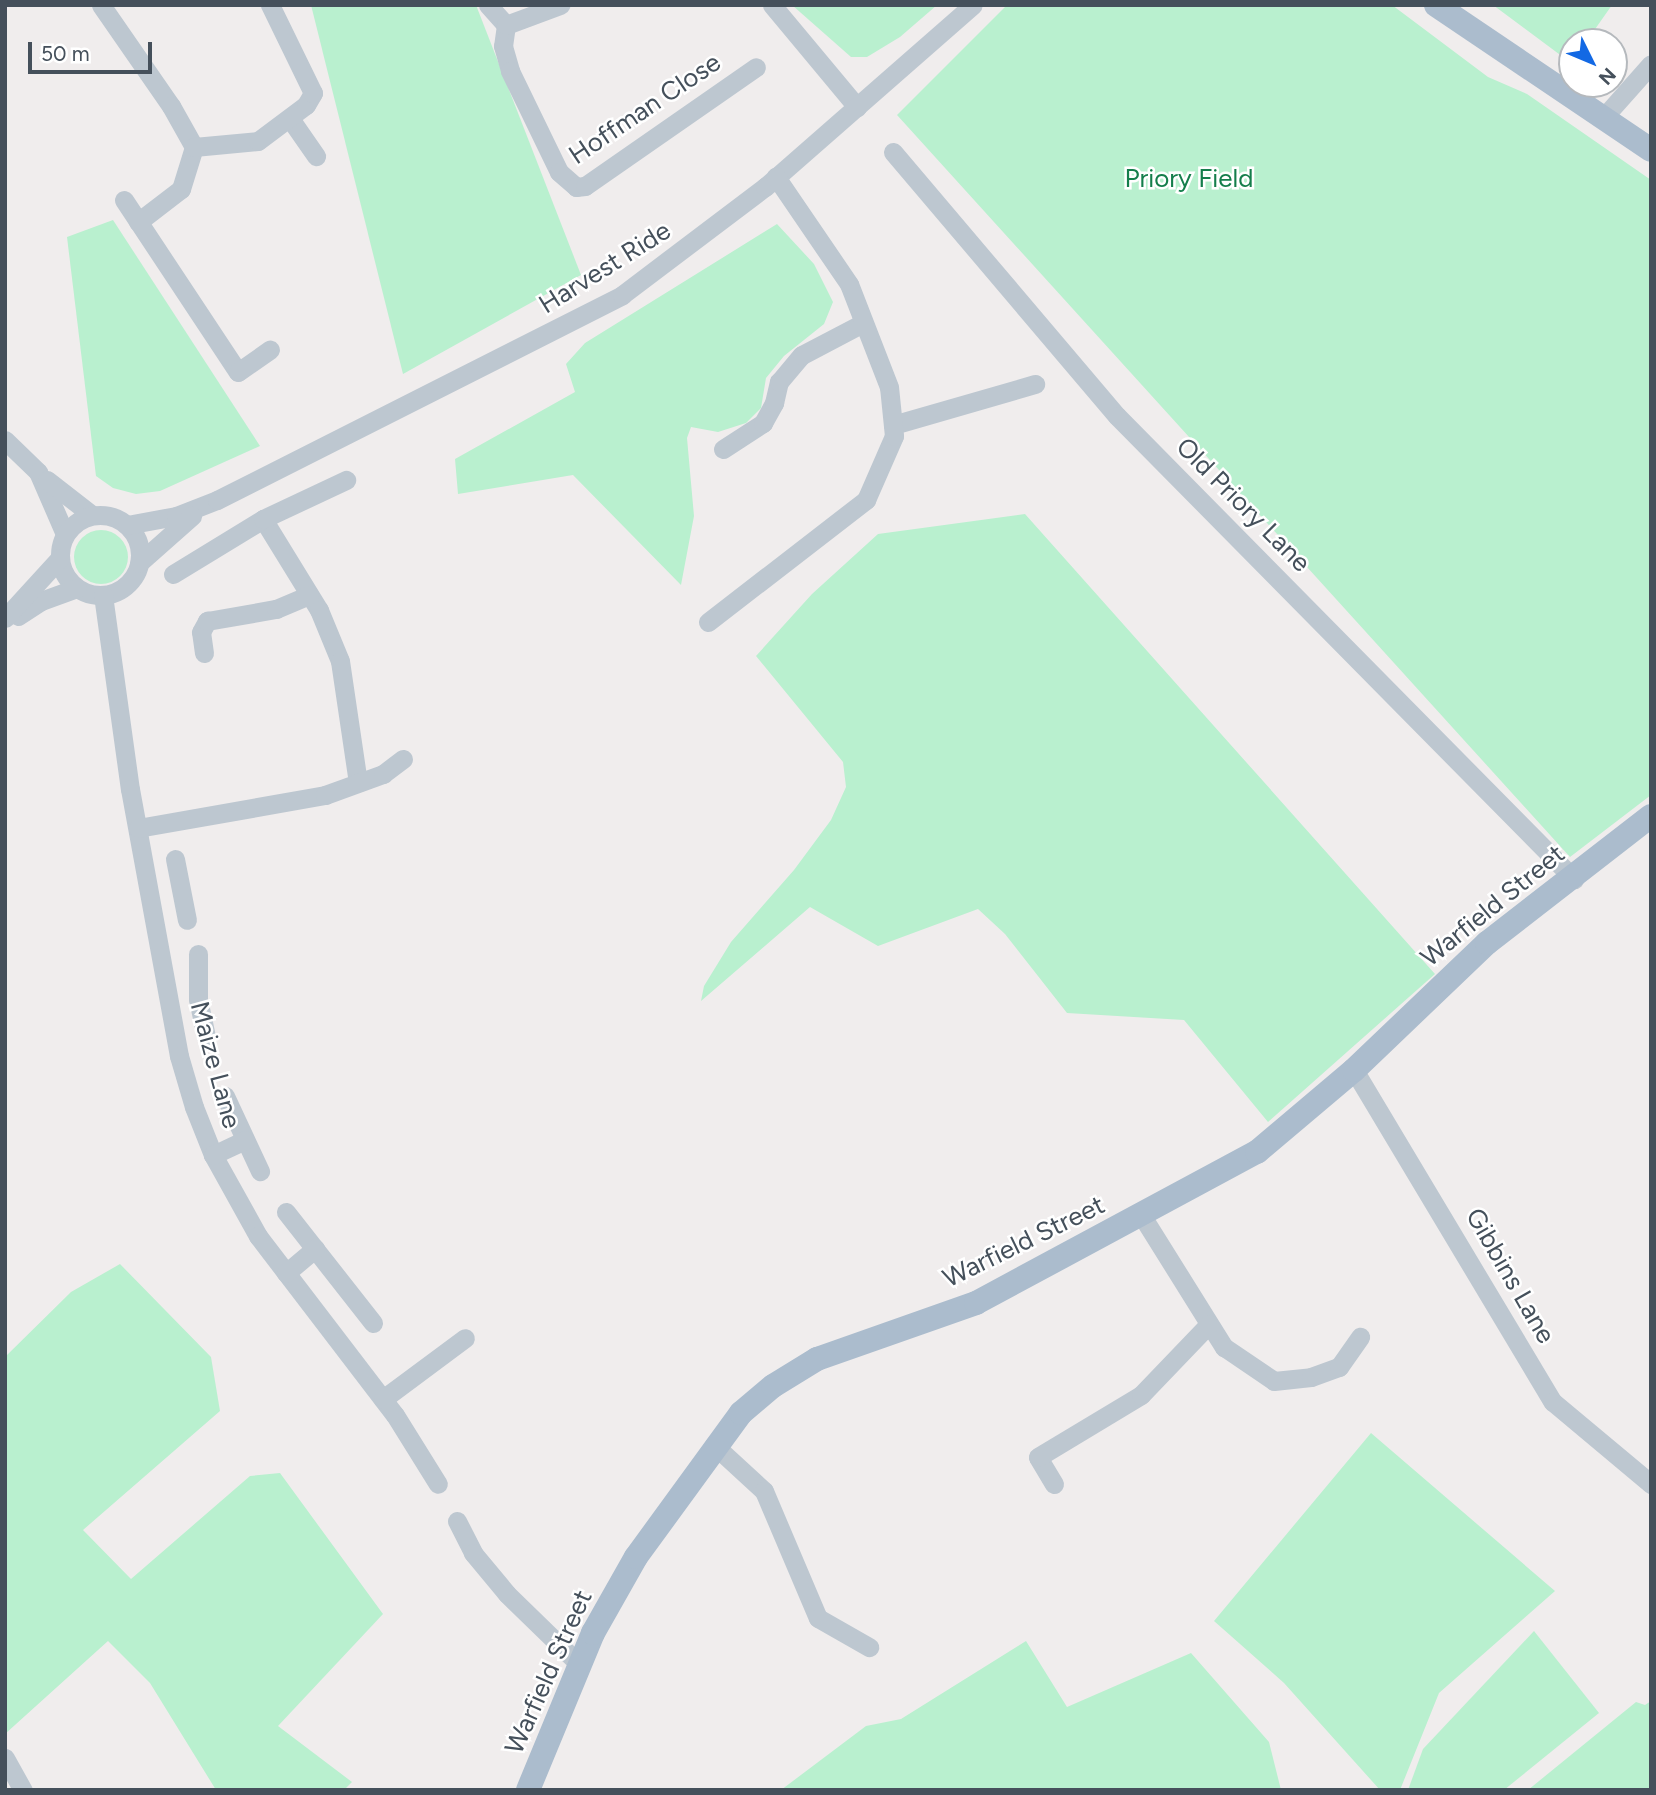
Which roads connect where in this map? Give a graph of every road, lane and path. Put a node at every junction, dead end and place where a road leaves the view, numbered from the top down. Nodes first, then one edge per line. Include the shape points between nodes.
1 (101, 5) edge
2 (270, 5) edge
3 (488, 5) edge
4 (559, 5) edge
5 (772, 5) edge
6 (973, 5) edge
7 (1436, 5) edge
8 (506, 25) junction
9 (1651, 64) edge
10 (757, 66) dead end
11 (857, 107) junction
12 (1603, 118) junction
13 (291, 120) junction
14 (194, 147) junction
15 (1651, 150) edge
16 (893, 152) dead end
17 (316, 156) dead end
18 (776, 177) junction
19 (124, 200) dead end
20 (138, 222) junction
21 (861, 324) junction
22 (270, 350) dead end
23 (1035, 384) dead end
24 (893, 425) junction
25 (5, 440) edge
26 (723, 449) dead end
27 (38, 472) junction
28 (346, 480) dead end
29 (217, 500) junction
30 (92, 515) junction
31 (263, 519) junction
32 (127, 524) junction
33 (65, 534) junction
34 (60, 558) junction
35 (139, 564) junction
36 (173, 574) dead end
37 (77, 588) junction
38 (103, 595) junction
39 (309, 595) junction
40 (5, 618) edge
41 (708, 622) dead end
42 (5, 624) edge
43 (204, 653) dead end
44 (403, 758) dead end
45 (358, 783) junction
46 (1651, 816) edge
47 (138, 828) junction
48 (175, 859) dead end
49 (1574, 879) junction
50 (181, 895) junction
51 (151, 900) junction
52 (187, 920) dead end
53 (198, 954) dead end
54 (198, 999) junction
55 (170, 1003) junction
56 (206, 1037) dead end
57 (1354, 1070) junction
58 (225, 1096) dead end
59 (245, 1140) junction
60 (213, 1155) junction
61 (260, 1171) dead end
62 (286, 1212) dead end
63 (1142, 1216) junction
64 (315, 1249) junction
65 (286, 1273) junction
66 (373, 1323) dead end
67 (1209, 1324) junction
68 (1360, 1336) dead end
69 (465, 1338) dead end
70 (383, 1399) junction
71 (714, 1445) junction
72 (438, 1484) dead end
73 (1055, 1484) dead end
74 (1651, 1484) edge
75 (457, 1521) dead end
76 (869, 1647) dead end
77 (579, 1664) junction
78 (5, 1758) edge
79 (23, 1790) edge
80 (528, 1790) edge

1 - 14 street
2 - 13 street via 313,93
3 - 8 street
4 - 8 street
5 - 11 street
6 - 11 street, Harvest Ride
7 - 12 main road
8 - 10 street, Hoffman Close via 503,46 510,71 559,172 576,187 584,186
9 - 12 street
11 - 18 street, Harvest Ride
12 - 15 main road
13 - 14 street via 244,145
13 - 17 street
14 - 20 street via 181,189
16 - 49 street, Old Priory Lane via 1117,416
18 - 21 street via 849,284
18 - 29 street, Harvest Ride via 622,295
19 - 20 street
20 - 22 street via 238,372
21 - 24 street via 889,387
21 - 26 street via 802,355 779,382 763,423
23 - 24 street
24 - 41 street via 894,436 866,500
25 - 27 street
27 - 30 street
27 - 33 street
28 - 31 street
29 - 32 street, Harvest Ride via 176,516
29 - 35 street, Harvest Ride via 181,523
30 - 32 street via 109,515
30 - 33 street
31 - 36 street
31 - 39 street
32 - 35 street via 140,548
33 - 34 street
34 - 37 street via 65,575
34 - 40 street
35 - 38 street via 125,586
37 - 38 street
37 - 42 street via 41,601
38 - 47 street, Maize Lane
39 - 43 street via 276,610 207,621 201,632
39 - 45 street via 340,661
44 - 45 street via 383,774
45 - 47 street via 325,795
46 - 49 main road, Warfield Street
47 - 51 street, Maize Lane
48 - 50 street
49 - 57 main road, Warfield Street via 1487,943
50 - 51 street
50 - 52 street
51 - 55 street, Maize Lane
53 - 54 street
54 - 55 street
54 - 56 street
55 - 60 street, Maize Lane via 179,1056
57 - 63 main road, Warfield Street via 1257,1152
57 - 74 street, Gibbins Lane via 1553,1402
58 - 59 street
59 - 60 street
59 - 61 street
60 - 65 street, Maize Lane via 258,1236
62 - 64 street
63 - 67 street
63 - 71 main road, Warfield Street via 976,1303 817,1359 773,1386
64 - 65 street
64 - 66 street
65 - 70 street, Maize Lane
67 - 68 street via 1224,1347 1274,1381 1311,1377 1339,1367
67 - 73 street via 1141,1395 1038,1457
69 - 70 street
70 - 72 street, Maize Lane
71 - 76 street via 764,1491 818,1618
71 - 77 main road, Warfield Street via 636,1558
75 - 77 street via 473,1553 507,1594
77 - 80 main road, Warfield Street
78 - 79 street

